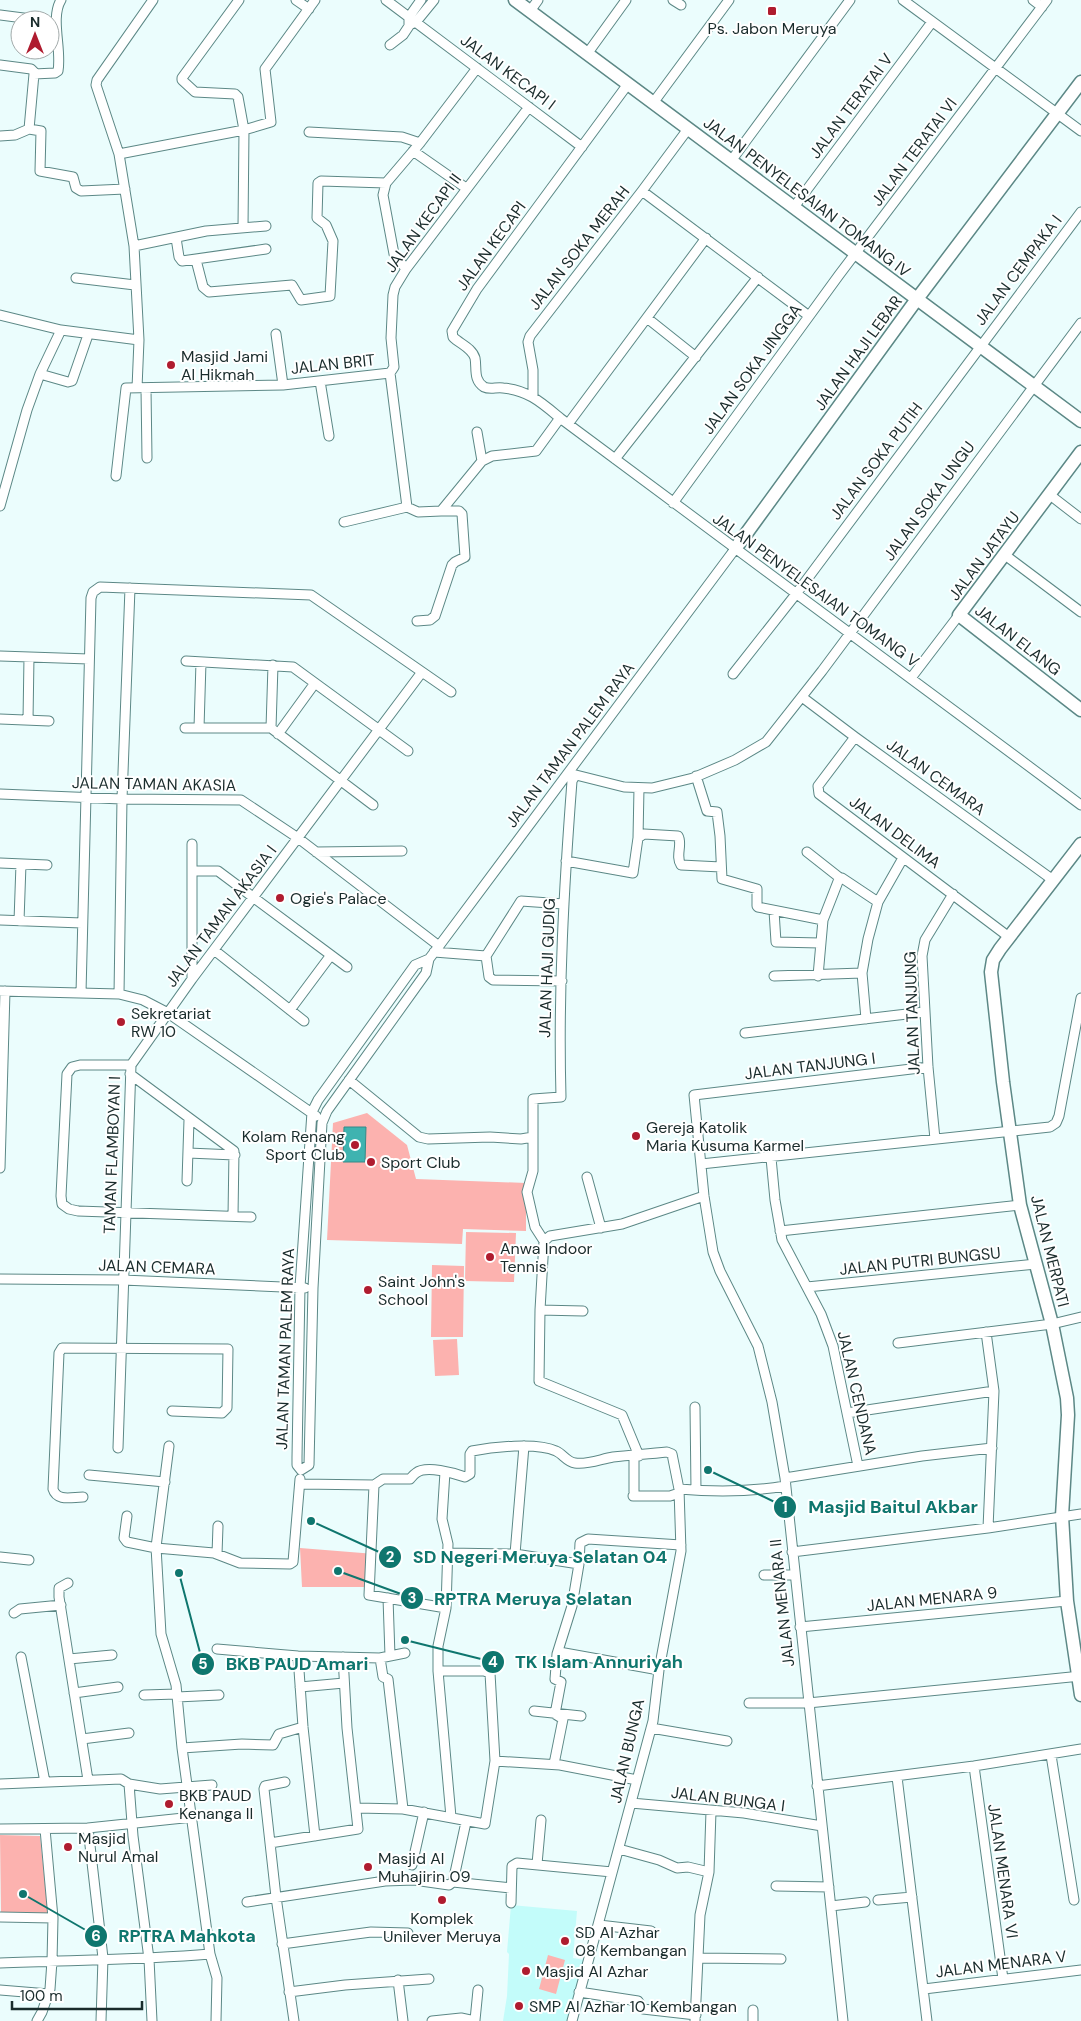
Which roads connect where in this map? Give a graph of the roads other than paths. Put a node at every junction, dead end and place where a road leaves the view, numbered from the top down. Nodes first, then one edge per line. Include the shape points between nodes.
1 (153, 0) edge
2 (239, 0) edge
3 (296, 0) edge
4 (315, 0) edge
5 (386, 0) edge
6 (421, 0) edge
7 (434, 0) edge
8 (515, 0) edge
9 (538, 0) edge
10 (626, 0) edge
11 (729, 0) edge
12 (850, 0) edge
13 (903, 0) edge
14 (1033, 0) edge
15 (1045, 4) edge
16 (309, 9) junction
17 (530, 11) junction
18 (411, 22) junction
19 (932, 22) junction
20 (390, 45) dead end
21 (587, 54) junction
22 (60, 60) edge
23 (0, 65) edge
24 (477, 68) junction
25 (996, 68) junction
26 (35, 73) junction
27 (1081, 82) edge
28 (628, 84) junction
29 (653, 103) junction
30 (529, 107) junction
31 (1057, 114) junction
32 (30, 128) junction
33 (688, 129) junction
34 (244, 130) junction
35 (1081, 131) edge
36 (309, 132) dead end
37 (0, 136) edge
38 (420, 143) junction
39 (582, 147) junction
40 (414, 151) junction
41 (119, 154) junction
42 (730, 161) junction
43 (386, 183) junction
44 (466, 188) junction
45 (126, 189) junction
46 (642, 191) junction
47 (794, 208) junction
48 (1081, 212) edge
49 (266, 226) dead end
50 (243, 227) junction
51 (176, 238) junction
52 (706, 238) junction
53 (134, 246) junction
54 (266, 249) dead end
55 (855, 253) junction
56 (196, 260) junction
57 (406, 269) junction
58 (758, 277) junction
59 (76, 278) dead end
60 (135, 285) junction
61 (917, 299) junction
62 (0, 315) edge
63 (809, 316) junction
64 (647, 318) junction
65 (1081, 322) edge
66 (61, 330) junction
67 (276, 334) dead end
68 (88, 335) junction
69 (139, 340) junction
70 (980, 346) junction
71 (696, 357) junction
72 (390, 373) junction
73 (40, 374) junction
74 (320, 381) junction
75 (283, 385) junction
76 (1033, 385) junction
77 (141, 389) junction
78 (533, 396) junction
79 (560, 418) junction
80 (1081, 421) edge
81 (568, 424) junction
82 (477, 432) dead end
83 (329, 436) dead end
84 (1081, 452) edge
85 (147, 458) dead end
86 (615, 459) junction
87 (482, 461) junction
88 (116, 476) dead end
89 (1050, 495) junction
90 (673, 503) junction
91 (0, 506) edge
92 (407, 507) junction
93 (441, 511) junction
94 (1081, 518) edge
95 (344, 522) dead end
96 (735, 549) junction
97 (1005, 554) junction
98 (130, 588) junction
99 (796, 594) junction
100 (1081, 612) edge
101 (959, 615) junction
102 (417, 621) dead end
103 (850, 634) junction
104 (0, 656) edge
105 (29, 657) junction
106 (89, 659) junction
107 (186, 661) dead end
108 (201, 662) junction
109 (273, 665) junction
110 (422, 672) junction
111 (733, 674) dead end
112 (910, 678) junction
113 (315, 682) junction
114 (451, 692) dead end
115 (802, 697) junction
116 (1081, 710) edge
117 (0, 719) edge
118 (28, 720) junction
119 (49, 721) dead end
120 (185, 728) dead end
121 (199, 728) junction
122 (379, 730) junction
123 (275, 731) junction
124 (855, 737) junction
125 (408, 750) dead end
126 (571, 775) junction
127 (696, 776) junction
128 (341, 781) junction
129 (639, 788) junction
130 (0, 794) edge
131 (86, 797) junction
132 (122, 799) junction
133 (373, 805) dead end
134 (1081, 806) edge
135 (298, 838) junction
136 (638, 838) junction
137 (192, 844) dead end
138 (1081, 844) edge
139 (402, 851) dead end
140 (316, 852) junction
141 (807, 852) dead end
142 (903, 858) junction
143 (566, 861) junction
144 (0, 863) edge
145 (21, 864) junction
146 (47, 865) dead end
147 (721, 866) junction
148 (192, 871) junction
149 (840, 878) junction
150 (1053, 880) junction
151 (953, 894) junction
152 (254, 897) junction
153 (878, 902) junction
154 (564, 904) junction
155 (774, 911) junction
156 (0, 920) edge
157 (823, 920) junction
158 (19, 921) junction
159 (82, 923) junction
160 (1009, 937) junction
161 (820, 943) junction
162 (214, 950) junction
163 (434, 952) junction
164 (331, 955) junction
165 (486, 956) junction
166 (347, 967) dead end
167 (862, 973) junction
168 (774, 976) dead end
169 (818, 976) junction
170 (192, 979) junction
171 (562, 981) junction
172 (2, 991) edge
173 (82, 993) junction
174 (119, 994) junction
175 (1081, 998) edge
176 (290, 1010) junction
177 (924, 1012) junction
178 (168, 1013) junction
179 (378, 1017) junction
180 (866, 1019) junction
181 (304, 1021) dead end
182 (388, 1025) junction
183 (745, 1033) dead end
184 (928, 1067) junction
185 (131, 1070) junction
186 (349, 1080) junction
187 (694, 1095) joint
188 (312, 1112) junction
189 (189, 1120) junction
190 (322, 1123) junction
191 (1010, 1131) junction
192 (533, 1137) junction
193 (935, 1139) junction
194 (1, 1145) edge
195 (188, 1153) junction
196 (235, 1155) junction
197 (771, 1158) junction
198 (701, 1164) junction
199 (0, 1168) edge
200 (587, 1177) dead end
201 (187, 1181) dead end
202 (704, 1196) junction
203 (1020, 1205) junction
204 (125, 1213) junction
205 (233, 1216) junction
206 (251, 1217) dead end
207 (601, 1228) junction
208 (780, 1231) junction
209 (544, 1241) junction
210 (1036, 1264) junction
211 (0, 1279) edge
212 (123, 1280) junction
213 (300, 1287) junction
214 (807, 1287) junction
215 (313, 1288) junction
216 (540, 1310) junction
217 (583, 1311) dead end
218 (1081, 1317) edge
219 (1052, 1324) junction
220 (986, 1332) junction
221 (898, 1343) dead end
222 (121, 1348) junction
223 (994, 1391) junction
224 (695, 1408) dead end
225 (172, 1411) dead end
226 (847, 1413) junction
227 (1075, 1415) edge
228 (169, 1446) dead end
229 (524, 1446) junction
230 (118, 1448) dead end
231 (992, 1448) junction
232 (637, 1456) junction
233 (858, 1466) junction
234 (301, 1470) junction
235 (445, 1472) junction
236 (89, 1475) dead end
237 (165, 1482) junction
238 (785, 1482) junction
239 (300, 1484) junction
240 (374, 1486) junction
241 (696, 1490) junction
242 (679, 1491) junction
243 (83, 1497) dead end
244 (1081, 1514) edge
245 (127, 1516) dead end
246 (1062, 1516) junction
247 (218, 1526) dead end
248 (988, 1528) junction
249 (681, 1545) junction
250 (156, 1548) junction
251 (792, 1552) junction
252 (218, 1554) junction
253 (448, 1554) junction
254 (515, 1554) junction
255 (0, 1557) edge
256 (29, 1560) dead end
257 (579, 1564) junction
258 (764, 1575) dead end
259 (795, 1575) junction
260 (68, 1583) dead end
261 (388, 1598) junction
262 (1067, 1601) junction
263 (61, 1606) junction
264 (446, 1608) junction
265 (14, 1613) dead end
266 (800, 1627) junction
267 (217, 1649) dead end
268 (559, 1652) junction
269 (405, 1653) dead end
270 (112, 1655) dead end
271 (298, 1656) junction
272 (390, 1656) junction
273 (21, 1657) dead end
274 (342, 1657) junction
275 (380, 1658) junction
276 (69, 1659) junction
277 (659, 1670) junction
278 (438, 1671) junction
279 (1080, 1677) edge
280 (344, 1683) junction
281 (300, 1687) junction
282 (118, 1688) dead end
283 (74, 1693) junction
284 (219, 1694) dead end
285 (144, 1695) dead end
286 (177, 1695) junction
287 (1081, 1695) edge
288 (808, 1702) junction
289 (749, 1703) dead end
290 (534, 1711) dead end
291 (555, 1714) junction
292 (580, 1716) dead end
293 (303, 1727) junction
294 (651, 1728) junction
295 (129, 1734) dead end
296 (82, 1739) junction
297 (727, 1741) dead end
298 (182, 1748) junction
299 (1081, 1749) edge
300 (1051, 1755) junction
301 (495, 1760) junction
302 (554, 1764) junction
303 (974, 1766) junction
304 (897, 1777) junction
305 (88, 1780) junction
306 (637, 1780) junction
307 (45, 1782) junction
308 (285, 1782) dead end
309 (0, 1784) edge
310 (129, 1784) junction
311 (212, 1785) dead end
312 (817, 1786) junction
313 (188, 1788) junction
314 (631, 1803) junction
315 (357, 1808) junction
316 (403, 1809) junction
317 (711, 1811) junction
318 (424, 1812) junction
319 (193, 1817) junction
320 (451, 1817) junction
321 (541, 1820) dead end
322 (466, 1822) junction
323 (132, 1824) junction
324 (822, 1826) junction
325 (88, 1828) junction
326 (0, 1829) edge
327 (45, 1829) junction
328 (316, 1836) junction
329 (270, 1843) junction
330 (619, 1849) junction
331 (537, 1864) junction
332 (412, 1865) dead end
333 (612, 1872) junction
334 (709, 1872) junction
335 (453, 1882) junction
336 (776, 1886) dead end
337 (829, 1887) junction
338 (511, 1888) junction
339 (276, 1897) junction
340 (912, 1897) junction
341 (878, 1900) dead end
342 (1074, 1900) dead end
343 (246, 1902) dead end
344 (865, 1902) dead end
345 (511, 1903) dead end
346 (831, 1906) junction
347 (0, 1917) edge
348 (53, 1918) junction
349 (599, 1925) junction
350 (651, 1931) dead end
351 (408, 1933) dead end
352 (282, 1944) junction
353 (210, 1954) junction
354 (102, 1958) junction
355 (698, 1958) junction
356 (149, 1959) junction
357 (781, 1959) dead end
358 (52, 1961) junction
359 (0, 1963) edge
360 (1081, 1970) edge
361 (429, 1979) dead end
362 (1002, 1979) junction
363 (398, 1980) junction
364 (924, 1989) junction
365 (0, 1990) edge
366 (478, 1990) dead end
367 (289, 1992) junction
368 (579, 1992) junction
369 (48, 1994) junction
370 (753, 2010) dead end
371 (695, 2018) edge
372 (37, 2021) edge
373 (101, 2021) edge
374 (152, 2021) edge
375 (216, 2021) edge
376 (294, 2021) edge
377 (403, 2021) edge
378 (432, 2021) edge
379 (474, 2021) edge
380 (572, 2021) edge
381 (753, 2021) edge
382 (843, 2021) edge
383 (927, 2021) edge

1 - 41 street via 97,80
2 - 34 street via 182,78 183,83 199,93 237,95
3 - 16 street
4 - 16 street
5 - 18 street, JALAN KECAPI I
6 - 18 street
7 - 18 street
8 - 17 street, JALAN PENYELESAIAN TOMANG IV
9 - 17 street
10 - 21 street
11 - 29 street
12 - 42 street
13 - 19 street
14 - 15 street
15 - 25 street, JALAN TERATAI VI
16 - 34 street via 265,69 271,122
17 - 21 street, JALAN PENYELESAIAN TOMANG IV
18 - 20 street via 403,35
18 - 24 street, JALAN KECAPI I
19 - 25 street
19 - 47 street, JALAN TERATAI V
21 - 28 street, JALAN PENYELESAIAN TOMANG IV
22 - 26 street via 55,73
23 - 26 street via 31,68
24 - 30 street, JALAN KECAPI I
24 - 38 street
25 - 31 street
25 - 55 street, JALAN TERATAI VI
26 - 32 street
27 - 31 street, JALAN HAJI LEBAR
28 - 29 street, JALAN PENYELESAIAN TOMANG IV
28 - 39 street, JALAN KECAPI
29 - 33 street, JALAN PENYELESAIAN TOMANG IV
30 - 39 street, JALAN KECAPI I
30 - 44 street, JALAN KECAPI II
31 - 35 street
31 - 61 street, JALAN HAJI LEBAR
32 - 37 street via 15,135
32 - 45 street via 42,131 40,171 73,176 78,190
33 - 42 street, JALAN PENYELESAIAN TOMANG IV
33 - 46 street, JALAN SOKA MERAH
34 - 41 street
34 - 50 street
36 - 38 street via 402,137
38 - 40 street
39 - 78 street, JALAN KECAPI via 477,289 452,331 453,338 471,350 482,386
40 - 43 street
40 - 44 street
41 - 45 street
42 - 47 street, JALAN PENYELESAIAN TOMANG IV
43 - 56 street via 321,181 317,186 317,218 326,225 333,241 330,296 301,300 292,285 209,292 201,283
43 - 57 street via 383,195 394,254
44 - 57 street, JALAN KECAPI II
45 - 53 street
46 - 52 street
46 - 78 street, JALAN SOKA MERAH via 530,336
47 - 55 street, JALAN PENYELESAIAN TOMANG IV
48 - 70 street, JALAN CEMPAKA I
49 - 50 street
50 - 51 street
51 - 53 street
51 - 56 street via 180,260
52 - 58 street
52 - 64 street
53 - 60 street
54 - 56 street
55 - 61 street, JALAN PENYELESAIAN TOMANG IV
55 - 63 street, JALAN SOKA JINGGA
57 - 72 street, JALAN KECAPI II via 393,295 391,338 394,367
58 - 63 street
58 - 71 street
59 - 60 street
60 - 69 street
61 - 70 street, JALAN PENYELESAIAN TOMANG IV
61 - 96 street, JALAN HAJI LEBAR
62 - 66 street
63 - 90 street, JALAN SOKA JINGGA
64 - 71 street
64 - 81 street
65 - 76 street, JALAN SOKA UNGU
66 - 68 street
66 - 73 street
67 - 75 street
68 - 69 street
68 - 73 street via 72,381
69 - 77 street
70 - 76 street, JALAN PENYELESAIAN TOMANG IV
70 - 99 street, JALAN SOKA PUTIH
71 - 86 street
72 - 74 street, JALAN BRIT
72 - 92 street, JALAN BRIT
73 - 91 street
74 - 75 street, JALAN BRIT
74 - 83 street
75 - 77 street, JALAN BRIT
76 - 80 street, JALAN PENYELESAIAN TOMANG IV
76 - 103 street, JALAN SOKA UNGU
77 - 85 street
77 - 88 street via 125,390
78 - 79 street, JALAN PENYELESAIAN TOMANG V
79 - 81 street, JALAN PENYELESAIAN TOMANG V
79 - 87 street via 536,451 492,456
81 - 86 street, JALAN PENYELESAIAN TOMANG V
82 - 87 street
84 - 89 street, JALAN JATAYU
86 - 90 street, JALAN PENYELESAIAN TOMANG V
87 - 93 street
89 - 94 street
89 - 97 street, JALAN JATAYU
90 - 96 street, JALAN PENYELESAIAN TOMANG V
92 - 93 street via 418,512
92 - 95 street
93 - 102 street via 459,510 462,514 465,557 452,565 435,616 430,620
96 - 99 street, JALAN PENYELESAIAN TOMANG V
96 - 126 street, JALAN TAMAN PALEM RAYA
97 - 100 street
97 - 101 street, JALAN JATAYU
98 - 106 street via 100,587 93,592
98 - 110 street via 311,595
98 - 132 street
99 - 103 street, JALAN PENYELESAIAN TOMANG V
99 - 111 street, JALAN SOKA PUTIH
101 - 112 street, JALAN JATAYU
101 - 116 street, JALAN ELANG
103 - 112 street, JALAN PENYELESAIAN TOMANG V
103 - 115 street, JALAN SOKA UNGU
104 - 105 street
105 - 106 street
105 - 118 street
106 - 131 street
107 - 108 street
108 - 109 street
108 - 121 street
109 - 113 street via 293,667
109 - 123 street
110 - 114 street
110 - 122 street, JALAN TAMAN AKASIA I
112 - 134 street, JALAN PENYELESAIAN TOMANG V
113 - 122 street
113 - 123 street
115 - 124 street, JALAN CEMARA
115 - 127 street, JALAN SOKA UNGU via 766,742 735,760
117 - 118 street
118 - 119 street
120 - 121 street
121 - 123 street
122 - 125 street
122 - 128 street, JALAN TAMAN AKASIA I
123 - 128 street
124 - 142 street, JALAN DELIMA via 817,790
124 - 150 street, JALAN CEMARA
126 - 129 street
126 - 143 street, JALAN HAJI GUDIG
126 - 163 street, JALAN TAMAN PALEM RAYA
127 - 129 street via 669,785
127 - 147 street via 707,811 716,812
128 - 133 street
128 - 135 street, JALAN TAMAN AKASIA I
129 - 136 street
130 - 131 street, JALAN TAMAN AKASIA
131 - 132 street, JALAN TAMAN AKASIA
131 - 159 street
132 - 135 street, JALAN TAMAN AKASIA via 241,800
132 - 174 street
135 - 140 street, JALAN TAMAN AKASIA
135 - 152 street, JALAN TAMAN AKASIA I
136 - 143 street via 633,873
136 - 147 street via 644,834 678,836 680,865
137 - 148 street
138 - 150 street, JALAN MERPATI
139 - 140 street
140 - 163 street, JALAN TAMAN AKASIA
141 - 149 street
142 - 151 street, JALAN DELIMA
142 - 153 street
143 - 154 street, JALAN HAJI GUDIG
144 - 145 street
145 - 146 street
145 - 158 street
147 - 155 street via 722,878 757,889 757,906
148 - 152 street via 218,871
148 - 170 street
149 - 153 street
149 - 157 street
150 - 160 street, JALAN MERPATI
151 - 160 street, JALAN DELIMA
151 - 177 street, JALAN TANJUNG via 923,946
152 - 162 street, JALAN TAMAN AKASIA I
152 - 164 street
153 - 167 street
154 - 165 street via 521,901
154 - 171 street, JALAN HAJI GUDIG
155 - 157 street
155 - 161 street via 776,942
156 - 158 street
157 - 161 street
158 - 159 street
159 - 173 street
160 - 191 street, JALAN MERPATI via 993,960 991,972
161 - 169 street
162 - 170 street, JALAN TAMAN AKASIA I
162 - 176 street
163 - 165 street
163 - 179 street, JALAN TAMAN PALEM RAYA via 415,965
163 - 182 street, JALAN TAMAN PALEM RAYA via 426,973
164 - 166 street
164 - 176 street
165 - 171 street via 489,977 493,980
167 - 169 street
167 - 180 street
168 - 169 street
170 - 178 street, JALAN TAMAN AKASIA I
171 - 192 street, JALAN HAJI GUDIG via 561,1097 533,1099
172 - 173 street
172 - 194 street
173 - 174 street
174 - 178 street via 143,1000
175 - 191 street via 1058,1120 1050,1126
176 - 181 street
177 - 180 street
177 - 184 street, JALAN TANJUNG
178 - 185 street, TAMAN FLAMBOYAN I
178 - 188 street
179 - 182 street
179 - 188 street, JALAN TAMAN PALEM RAYA
180 - 183 street
182 - 186 street, JALAN TAMAN PALEM RAYA
184 - 187 street, JALAN TANJUNG I
184 - 193 street, JALAN TANJUNG
185 - 189 street
185 - 204 street, TAMAN FLAMBOYAN I
185 - 204 street via 80,1065 72,1067 67,1074 61,1196 62,1204 69,1209
186 - 190 street, JALAN TAMAN PALEM RAYA
186 - 192 street via 419,1137
187 - 198 street, JALAN MENARA II
188 - 190 street
188 - 213 street, JALAN TAMAN PALEM RAYA
189 - 195 street
189 - 196 street via 234,1151
190 - 215 street, JALAN TAMAN PALEM RAYA
191 - 193 street
191 - 203 street, JALAN MERPATI
192 - 209 street via 533,1171 527,1192 534,1227
193 - 197 street
194 - 199 street
195 - 196 street
195 - 201 street
196 - 205 street
197 - 198 street
197 - 208 street, JALAN CENDANA
198 - 202 street, JALAN MENARA II
200 - 207 street
202 - 207 street
202 - 238 street, JALAN MENARA II via 713,1252 758,1346 772,1402
203 - 208 street
203 - 210 street, JALAN MERPATI
204 - 205 street
204 - 212 street, TAMAN FLAMBOYAN I
205 - 206 street
207 - 209 street via 550,1236
208 - 214 street, JALAN CENDANA
209 - 216 street
210 - 214 street, JALAN PUTRI BUNGSU
210 - 219 street, JALAN MERPATI
211 - 212 street, JALAN CEMARA
212 - 213 street, JALAN CEMARA
212 - 222 street, TAMAN FLAMBOYAN I
213 - 215 street, JALAN CEMARA
213 - 234 street, JALAN TAMAN PALEM RAYA via 296,1457
214 - 226 street, JALAN CENDANA via 833,1346
215 - 234 street, JALAN TAMAN PALEM RAYA via 309,1465
216 - 217 street
216 - 232 street via 539,1381 622,1415
218 - 219 street
219 - 220 street
219 - 227 street, JALAN MERPATI
220 - 221 street
220 - 223 street
222 - 225 street via 228,1349 225,1410 222,1413
222 - 230 street, TAMAN FLAMBOYAN I
222 - 243 street via 64,1347 59,1353 53,1489 59,1498
223 - 226 street
223 - 231 street
224 - 241 street
226 - 233 street, JALAN CENDANA
227 - 246 street, JALAN MERPATI
228 - 237 street
229 - 232 street via 556,1451 572,1463
229 - 235 street via 472,1451 469,1476
229 - 254 street
231 - 233 street
231 - 248 street
232 - 242 street, JALAN BUNGA via 672,1454
232 - 242 street via 634,1494 670,1496
233 - 238 street
234 - 239 street
235 - 240 street via 422,1470 410,1479 383,1479
235 - 253 street via 442,1519
236 - 237 street
237 - 250 street
238 - 241 street via 759,1491
238 - 251 street, JALAN MENARA II
239 - 240 street
239 - 252 street via 290,1564 240,1563
240 - 261 street via 369,1595
241 - 242 street
242 - 249 street, JALAN BUNGA
244 - 246 street
245 - 250 street via 124,1534 127,1542
246 - 248 street
246 - 262 street, JALAN MERPATI
247 - 252 street
248 - 251 street
249 - 257 street via 588,1539 580,1543
249 - 277 street, JALAN BUNGA
250 - 252 street
250 - 286 street via 161,1634
251 - 259 street, JALAN MENARA II
253 - 254 street
253 - 264 street
254 - 257 street
255 - 256 street
257 - 268 street
258 - 259 street
259 - 266 street, JALAN MENARA II
260 - 263 street via 58,1591
261 - 264 street
261 - 272 street
262 - 266 street, JALAN MENARA 9
262 - 279 street, JALAN MERPATI
263 - 265 street via 20,1609
263 - 276 street
264 - 278 street via 438,1646
266 - 288 street, JALAN MENARA II
267 - 271 street
268 - 277 street
268 - 291 street via 556,1679 561,1682
269 - 272 street
270 - 276 street
271 - 274 street
271 - 281 street
272 - 275 street
273 - 307 street
274 - 275 street
274 - 280 street
275 - 316 street via 383,1677 388,1679
276 - 283 street
277 - 294 street, JALAN BUNGA
278 - 301 street via 490,1673
278 - 320 street
279 - 287 street, JALAN MERPATI
279 - 288 street
280 - 281 street
280 - 315 street
281 - 293 street
282 - 283 street
283 - 296 street
284 - 286 street
285 - 286 street
286 - 298 street
288 - 289 street
288 - 312 street, JALAN MENARA II
290 - 291 street
291 - 292 street
291 - 302 street via 563,1719
293 - 298 street via 279,1734 273,1745
293 - 328 street
294 - 297 street
294 - 306 street, JALAN BUNGA
295 - 296 street
296 - 305 street
298 - 313 street
299 - 300 street
300 - 303 street
300 - 342 street
301 - 302 street
301 - 322 street via 485,1824
302 - 306 street
303 - 304 street
303 - 362 street, JALAN MENARA VI
304 - 312 street
304 - 340 street
305 - 307 street
305 - 310 street via 121,1779
306 - 314 street, JALAN BUNGA
307 - 309 street
308 - 329 street via 264,1788
310 - 313 street via 160,1789
310 - 323 street
311 - 313 street
312 - 324 street, JALAN MENARA II
313 - 319 street
314 - 317 street, JALAN BUNGA I
314 - 330 street, JALAN BUNGA
315 - 316 street
315 - 328 street via 357,1830
316 - 318 street
317 - 324 street, JALAN BUNGA I
317 - 334 street
318 - 320 street
318 - 332 street
319 - 323 street
319 - 353 street
320 - 322 street
321 - 331 street
322 - 335 street
323 - 325 street
323 - 356 street
324 - 337 street, JALAN MENARA II
325 - 327 street
325 - 354 street
326 - 327 street
327 - 348 street
328 - 329 street
329 - 339 street
330 - 333 street, JALAN BUNGA
330 - 334 street via 677,1868
331 - 333 street
331 - 338 street via 517,1863 512,1866
333 - 349 street, JALAN BUNGA
334 - 355 street via 700,1915
335 - 338 street
335 - 339 street via 449,1885 414,1880 385,1881
336 - 337 street
337 - 346 street, JALAN MENARA II
338 - 345 street
339 - 343 street
339 - 352 street
340 - 341 street
340 - 364 street
344 - 346 street
346 - 382 street, JALAN MENARA II
347 - 348 street
348 - 358 street
349 - 350 street
349 - 368 street, JALAN BUNGA
351 - 352 street via 371,1932
352 - 367 street
353 - 356 street
353 - 375 street via 217,1978
354 - 356 street
354 - 358 street
354 - 373 street
355 - 357 street
355 - 371 street
356 - 374 street
358 - 359 street
358 - 369 street
360 - 362 street, JALAN MENARA V
361 - 363 street
362 - 364 street, JALAN MENARA V
363 - 367 street
363 - 377 street
364 - 383 street
365 - 369 street
366 - 379 street
367 - 376 street
368 - 371 street via 638,2002 643,2009
368 - 380 street, JALAN BUNGA
369 - 372 street
370 - 381 street
378 - 379 street via 461,2018

